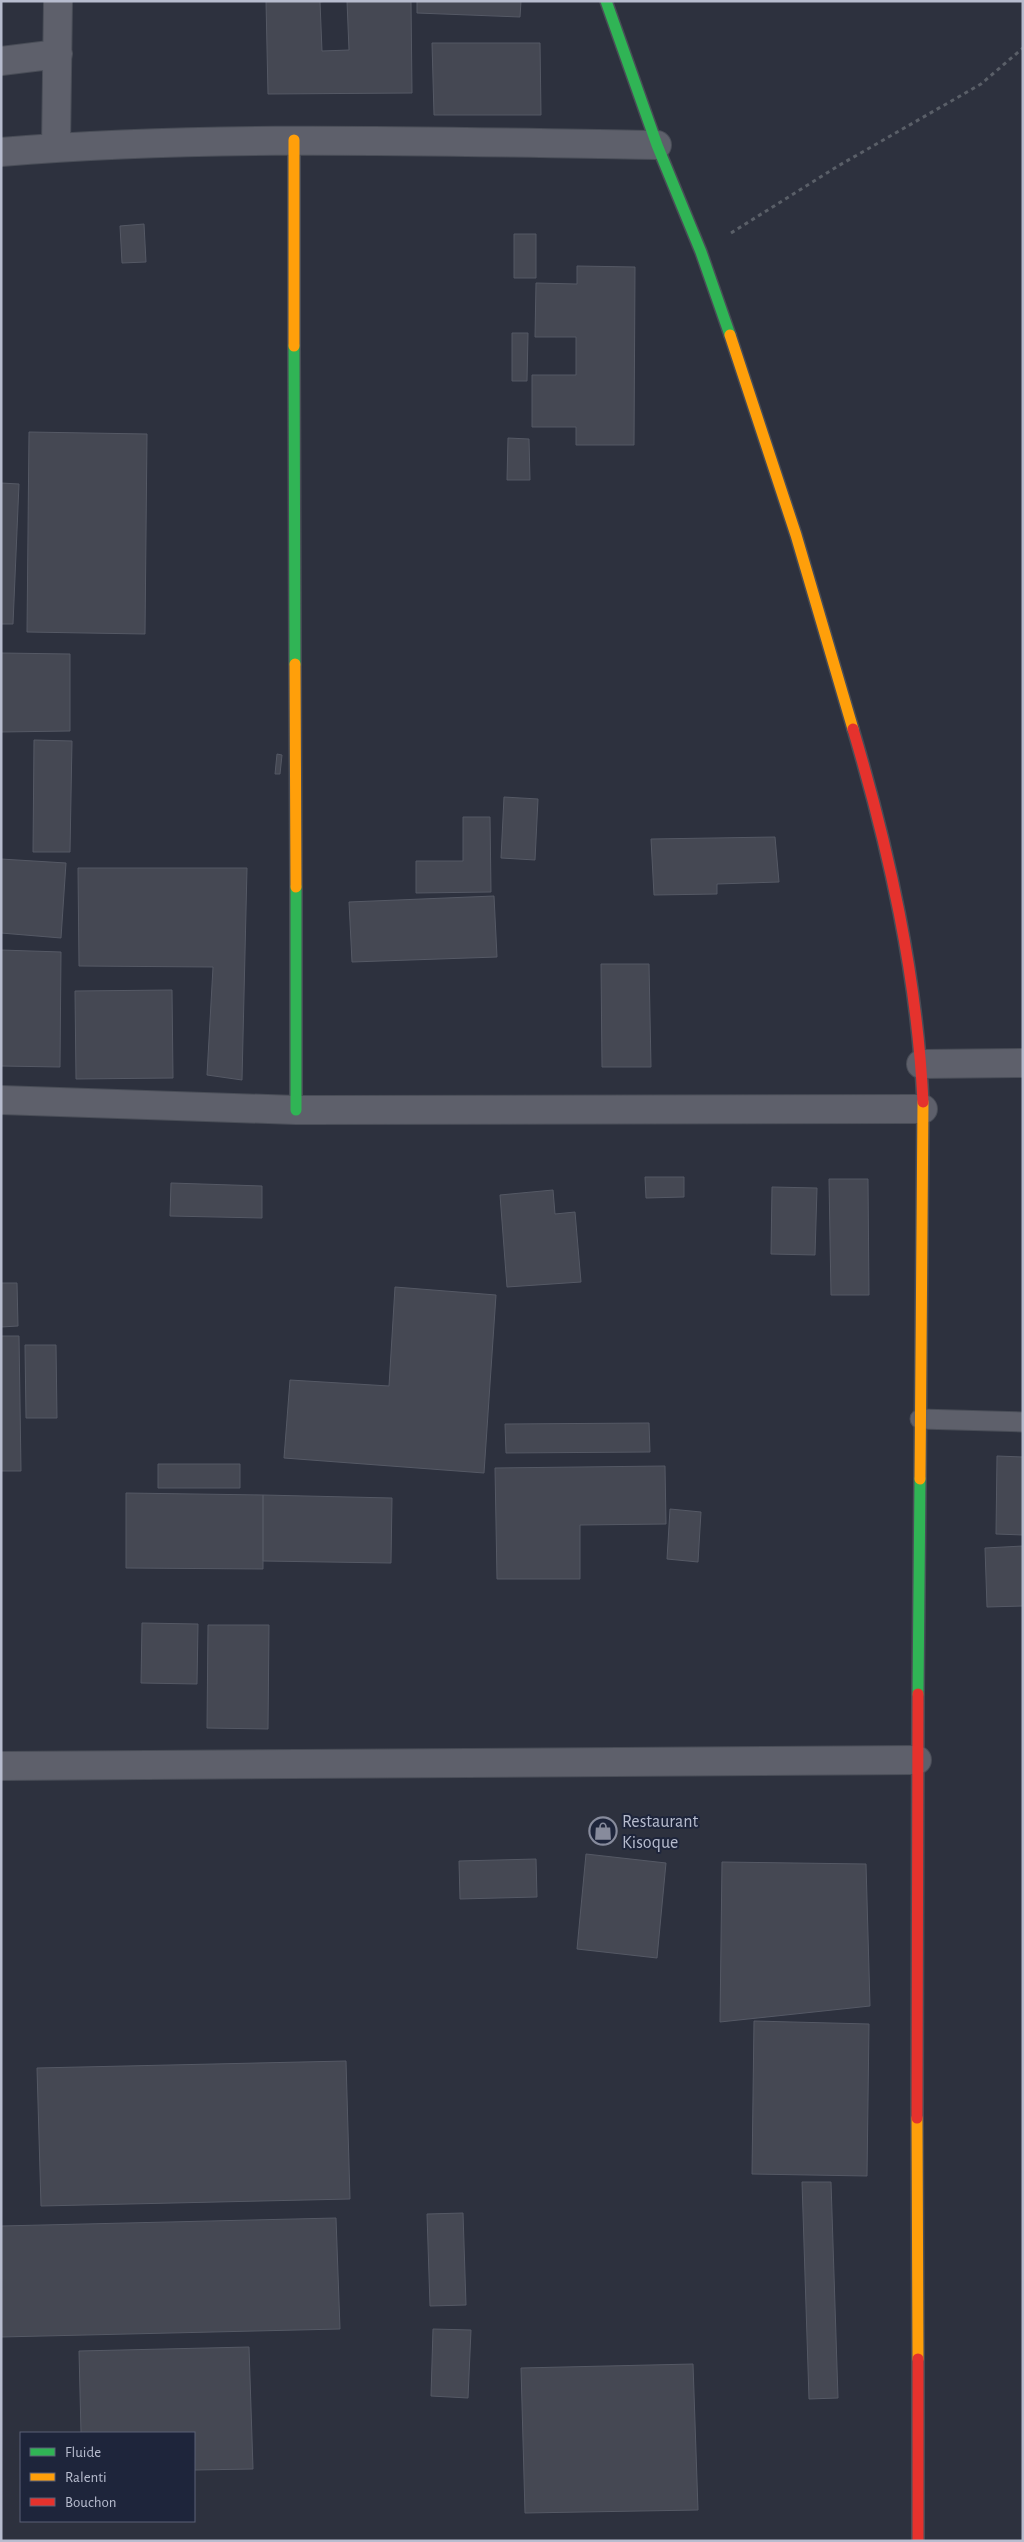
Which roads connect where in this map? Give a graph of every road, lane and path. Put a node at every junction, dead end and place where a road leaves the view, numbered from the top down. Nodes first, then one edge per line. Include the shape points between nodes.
1 (58, 1) edge
2 (606, 1) edge
3 (1023, 48) edge
4 (58, 54) junction
5 (1, 61) edge
6 (294, 140) junction
7 (657, 145) junction
8 (56, 147) junction
9 (1, 152) edge
10 (701, 252) junction
11 (1023, 1063) edge
12 (921, 1064) junction
13 (1, 1100) edge
14 (923, 1109) junction
15 (296, 1110) junction
16 (920, 1419) junction
17 (1023, 1422) edge
18 (917, 1760) junction
19 (1, 1766) edge
20 (918, 2541) edge

1 - 4 street
2 - 7 street
3 - 10 path via 981,84 838,166
4 - 5 street
4 - 8 street
6 - 7 street
6 - 8 street
6 - 15 street
7 - 10 street
8 - 9 street
10 - 12 street via 796,535 878,812 894,879
11 - 12 street
12 - 14 street
13 - 15 street
14 - 15 street
14 - 16 street
16 - 17 lane
16 - 18 street
18 - 19 street
18 - 20 street

